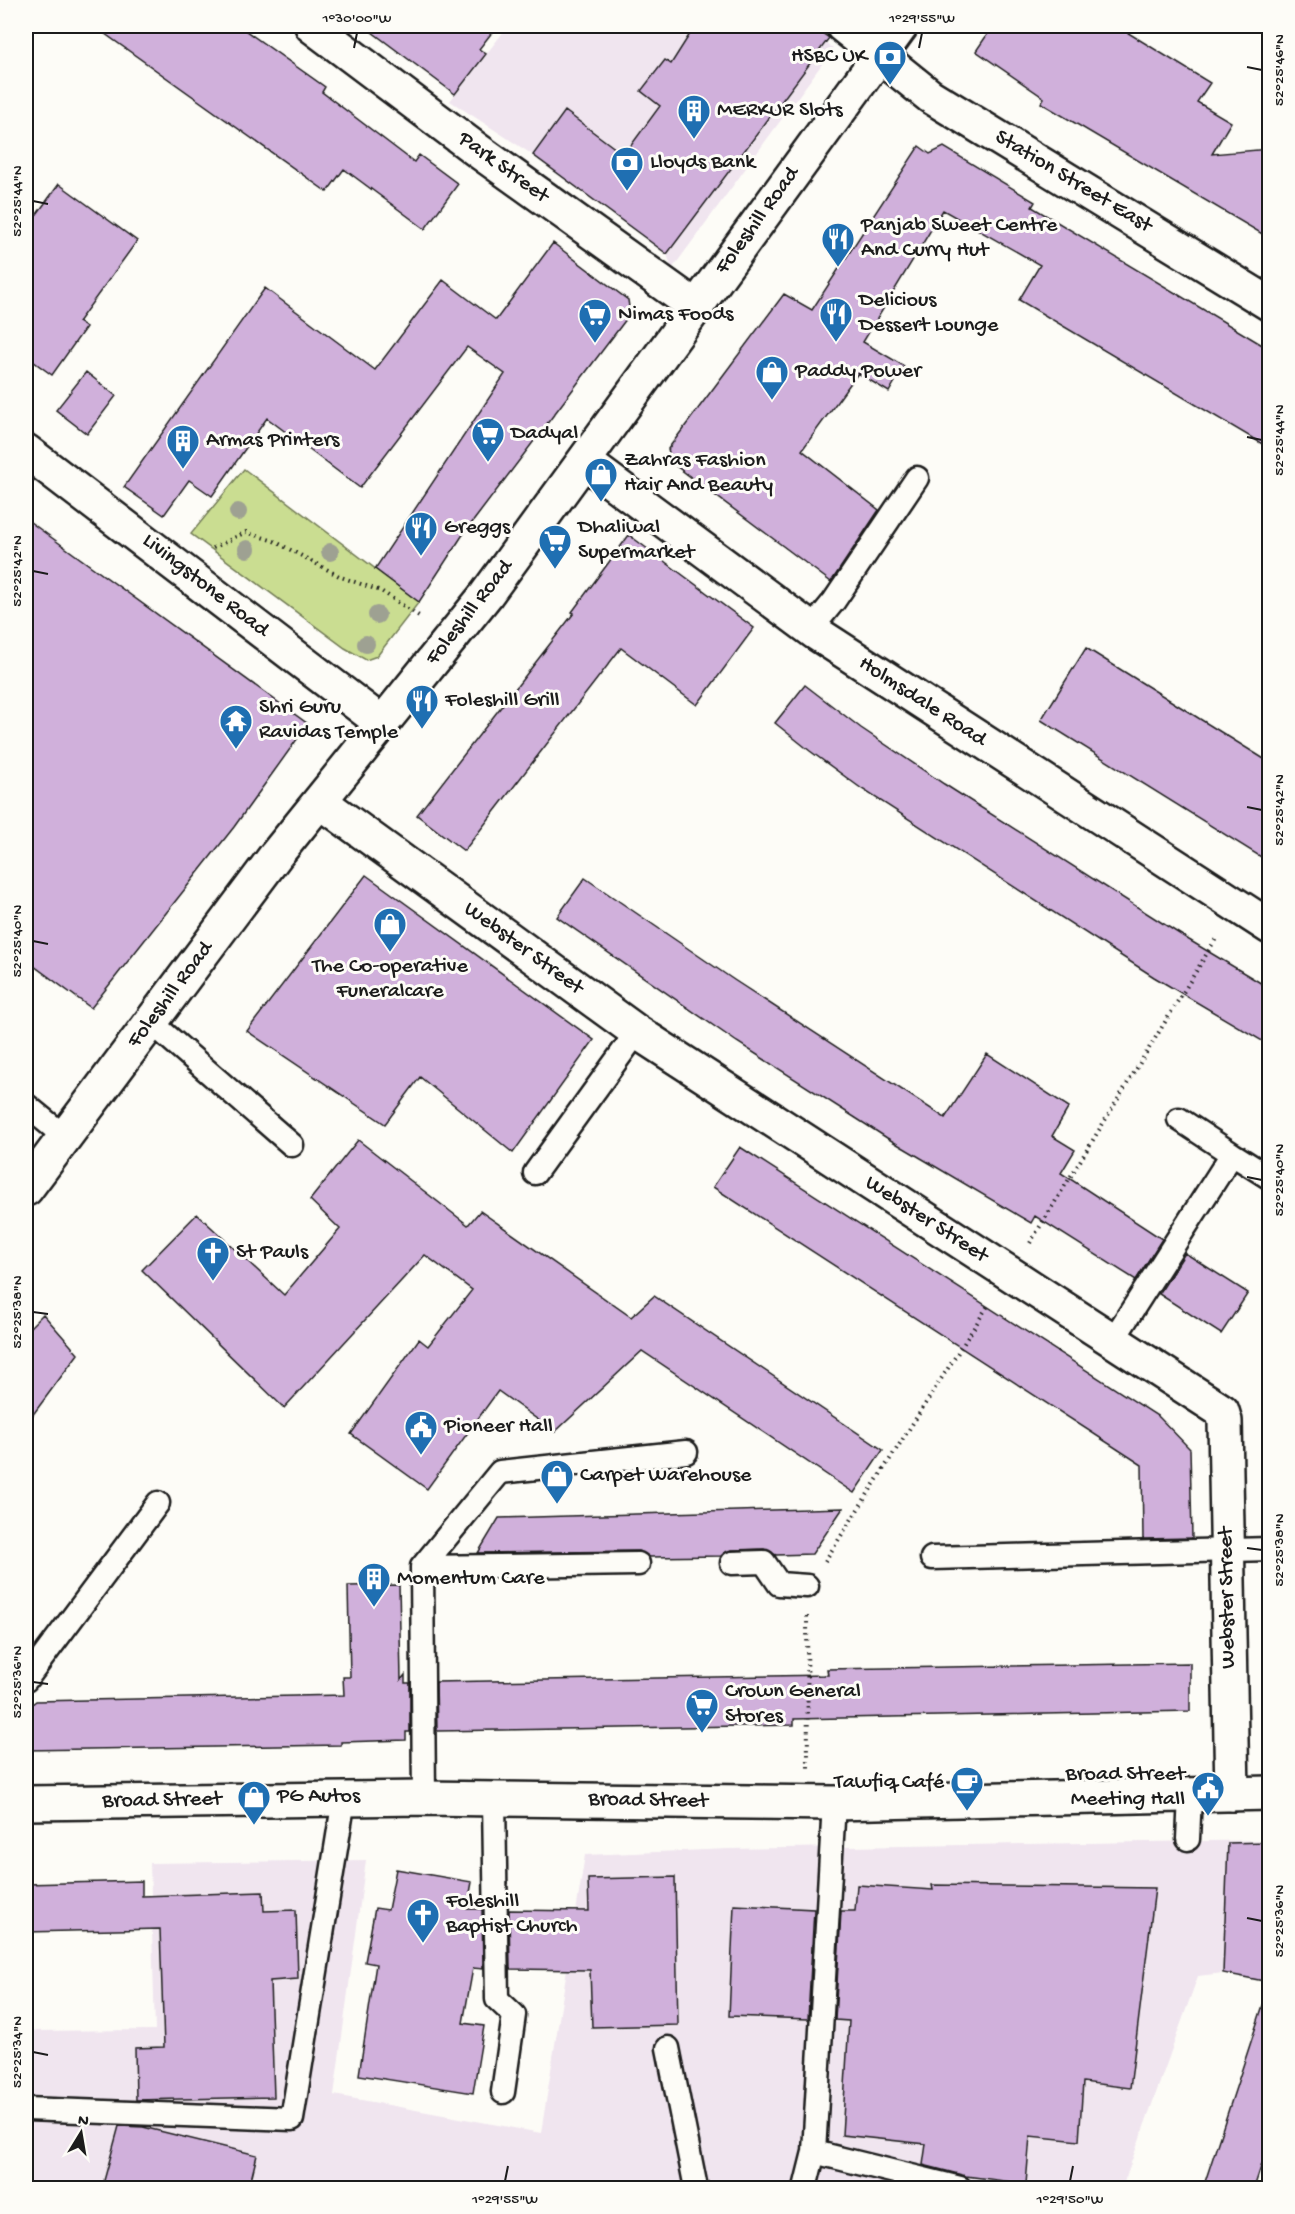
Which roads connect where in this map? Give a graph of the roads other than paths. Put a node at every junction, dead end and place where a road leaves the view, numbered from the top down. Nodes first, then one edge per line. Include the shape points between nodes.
1 (312, 26) edge
2 (843, 26) edge
3 (901, 26) edge
4 (879, 56) junction
5 (1269, 304) edge
6 (696, 307) junction
7 (26, 451) edge
8 (585, 462) junction
9 (917, 478) dead end
10 (811, 629) junction
11 (382, 723) junction
12 (321, 802) junction
13 (1269, 927) edge
14 (151, 1022) junction
15 (637, 1032) junction
16 (26, 1105) edge
17 (1179, 1119) dead end
18 (65, 1137) junction
19 (292, 1145) dead end
20 (1232, 1154) junction
21 (535, 1173) dead end
22 (1269, 1178) edge
23 (26, 1189) edge
24 (1113, 1340) junction
25 (686, 1452) dead end
26 (158, 1503) dead end
27 (1269, 1549) edge
28 (1227, 1550) junction
29 (932, 1558) dead end
30 (732, 1563) dead end
31 (638, 1564) dead end
32 (422, 1567) junction
33 (807, 1586) road end
34 (26, 1680) edge
35 (1269, 1793) edge
36 (1232, 1794) junction
37 (1190, 1795) junction
38 (344, 1798) junction
39 (424, 1798) junction
40 (494, 1799) junction
41 (26, 1803) edge
42 (821, 1803) junction
43 (1188, 1839) dead end
44 (668, 2048) dead end
45 (503, 2092) dead end
46 (26, 2109) edge
47 (814, 2152) junction
48 (696, 2188) edge
49 (805, 2188) edge
50 (960, 2188) edge

1 - 6 street, Park Street
2 - 4 street, Station Street East
3 - 4 street, Foleshill Road
4 - 5 street, Station Street East via 930,96
4 - 6 street, Foleshill Road
6 - 8 street, Foleshill Road
7 - 11 street, Livingstone Road
8 - 10 street, Holmsdale Road
8 - 11 street, Foleshill Road via 486,595
9 - 10 lane
10 - 13 street, Holmsdale Road
11 - 12 street, Foleshill Road
12 - 14 street, Foleshill Road via 276,855
12 - 15 street, Webster Street
14 - 18 street, Foleshill Road
14 - 19 lane
15 - 21 lane
15 - 24 street, Webster Street
16 - 18 lane
17 - 20 lane
18 - 23 street, Foleshill Road
20 - 22 lane
20 - 24 lane
24 - 28 street, Webster Street via 1222,1411
25 - 32 lane via 500,1472
26 - 34 lane
27 - 28 lane
28 - 29 lane
28 - 36 street, Webster Street
30 - 33 lane via 764,1562 778,1584
31 - 32 lane
32 - 39 lane
35 - 36 street, Broad Street
36 - 37 street, Broad Street
37 - 42 street, Broad Street
37 - 43 lane
38 - 39 street, Broad Street
38 - 41 street, Broad Street
38 - 46 lane via 292,2119
39 - 40 street, Broad Street
40 - 42 street, Broad Street
40 - 45 lane via 496,1999 514,2015
42 - 47 lane
44 - 48 lane
47 - 49 lane
47 - 50 lane

